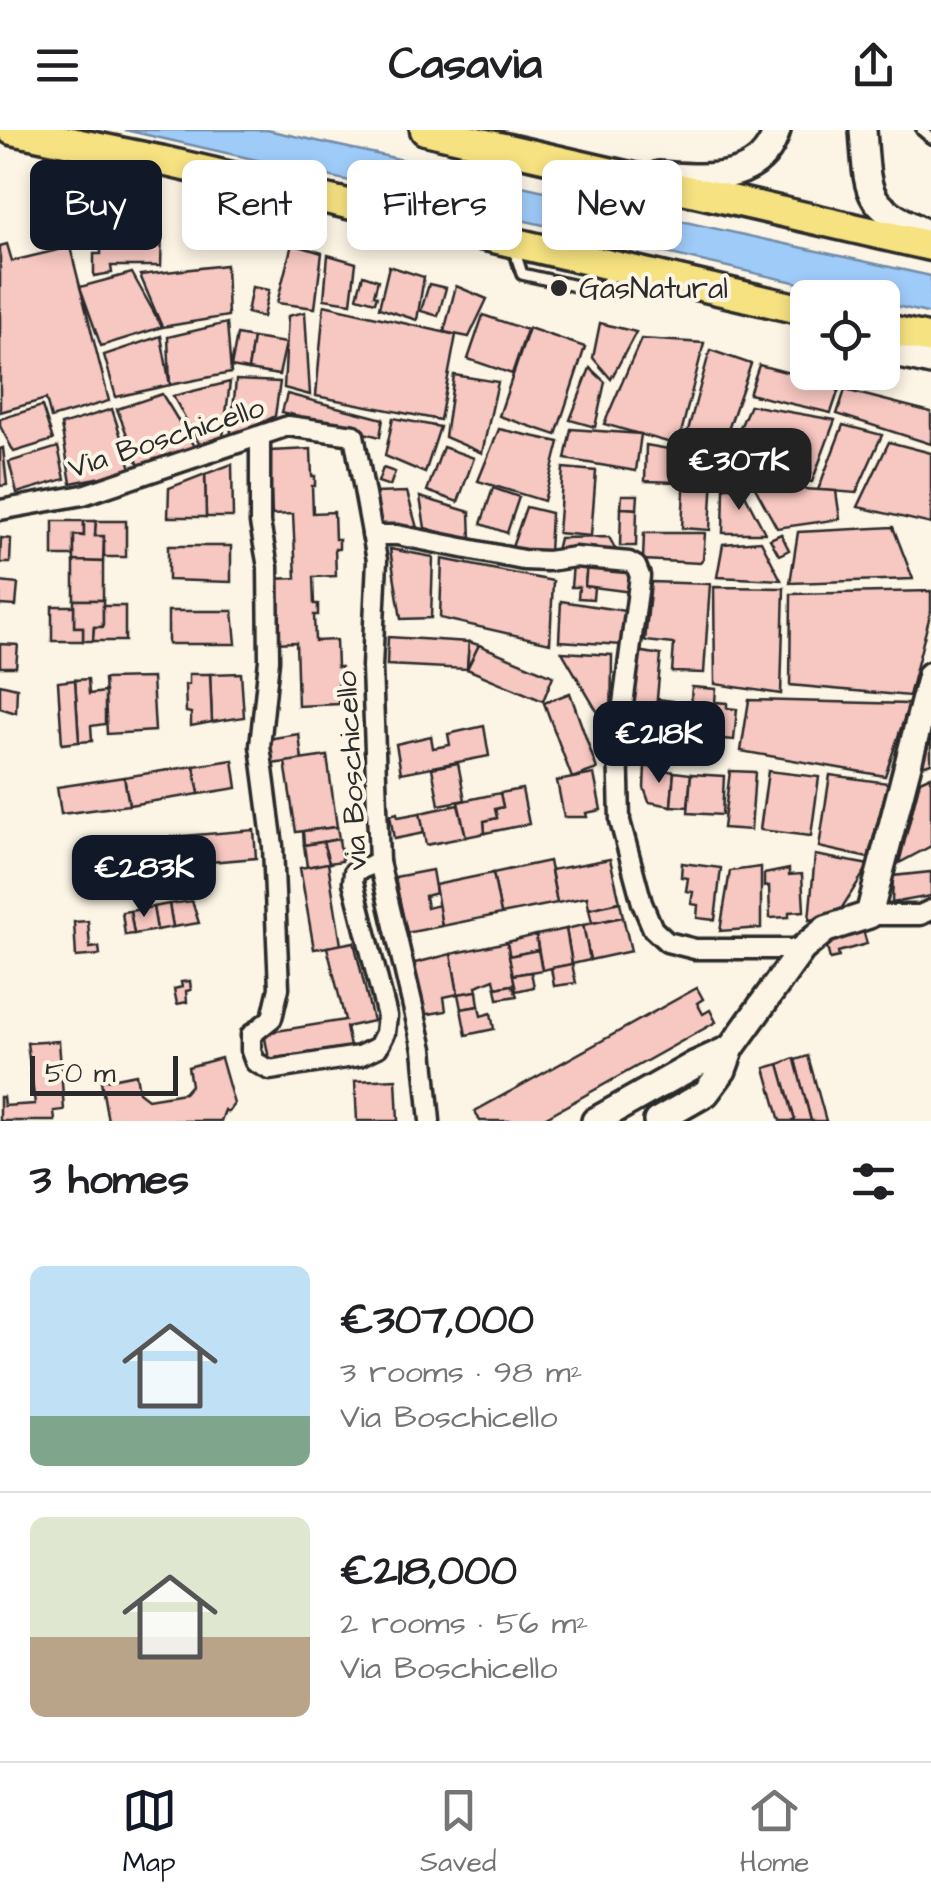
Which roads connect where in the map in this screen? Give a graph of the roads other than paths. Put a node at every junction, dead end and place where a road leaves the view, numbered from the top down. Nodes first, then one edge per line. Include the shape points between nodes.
1 (12, 130) edge
2 (425, 130) edge
3 (777, 130) edge
4 (864, 130) edge
5 (922, 130) edge
6 (931, 138) edge
7 (558, 160) edge
8 (682, 177) edge
9 (682, 188) edge
10 (931, 236) edge
11 (931, 246) edge
12 (790, 307) edge
13 (900, 332) edge
14 (931, 339) edge
15 (900, 355) edge
16 (931, 362) edge
17 (260, 437) junction
18 (0, 510) edge
19 (372, 535) junction
20 (931, 675) edge
21 (378, 862) junction
22 (931, 910) edge
23 (870, 915) junction
24 (802, 948) junction
25 (731, 1048) junction
26 (430, 1121) edge
27 (595, 1121) edge
28 (657, 1121) edge

1 - 12 main road
2 - 7 main road
3 - 8 street via 750,168 718,179
4 - 10 street via 870,194 890,216
5 - 6 lane
9 - 11 main road
13 - 14 main road
15 - 16 street
17 - 18 street, Via Boschicello via 83,495
17 - 19 street, Via Boschicello via 288,426 354,435
17 - 21 street via 270,660 260,746 273,846 279,988 272,1018 251,1035 251,1051 270,1070 378,1047 387,1016 353,882 354,872
19 - 21 street, via Boschicello
19 - 24 street via 398,534 523,560 576,557 636,566 618,742 620,821 642,904 667,942
20 - 23 street
21 - 26 street, via Boschicello via 423,1049
22 - 23 street
23 - 24 street via 826,929
24 - 25 street
25 - 27 street
25 - 28 street via 706,1092

